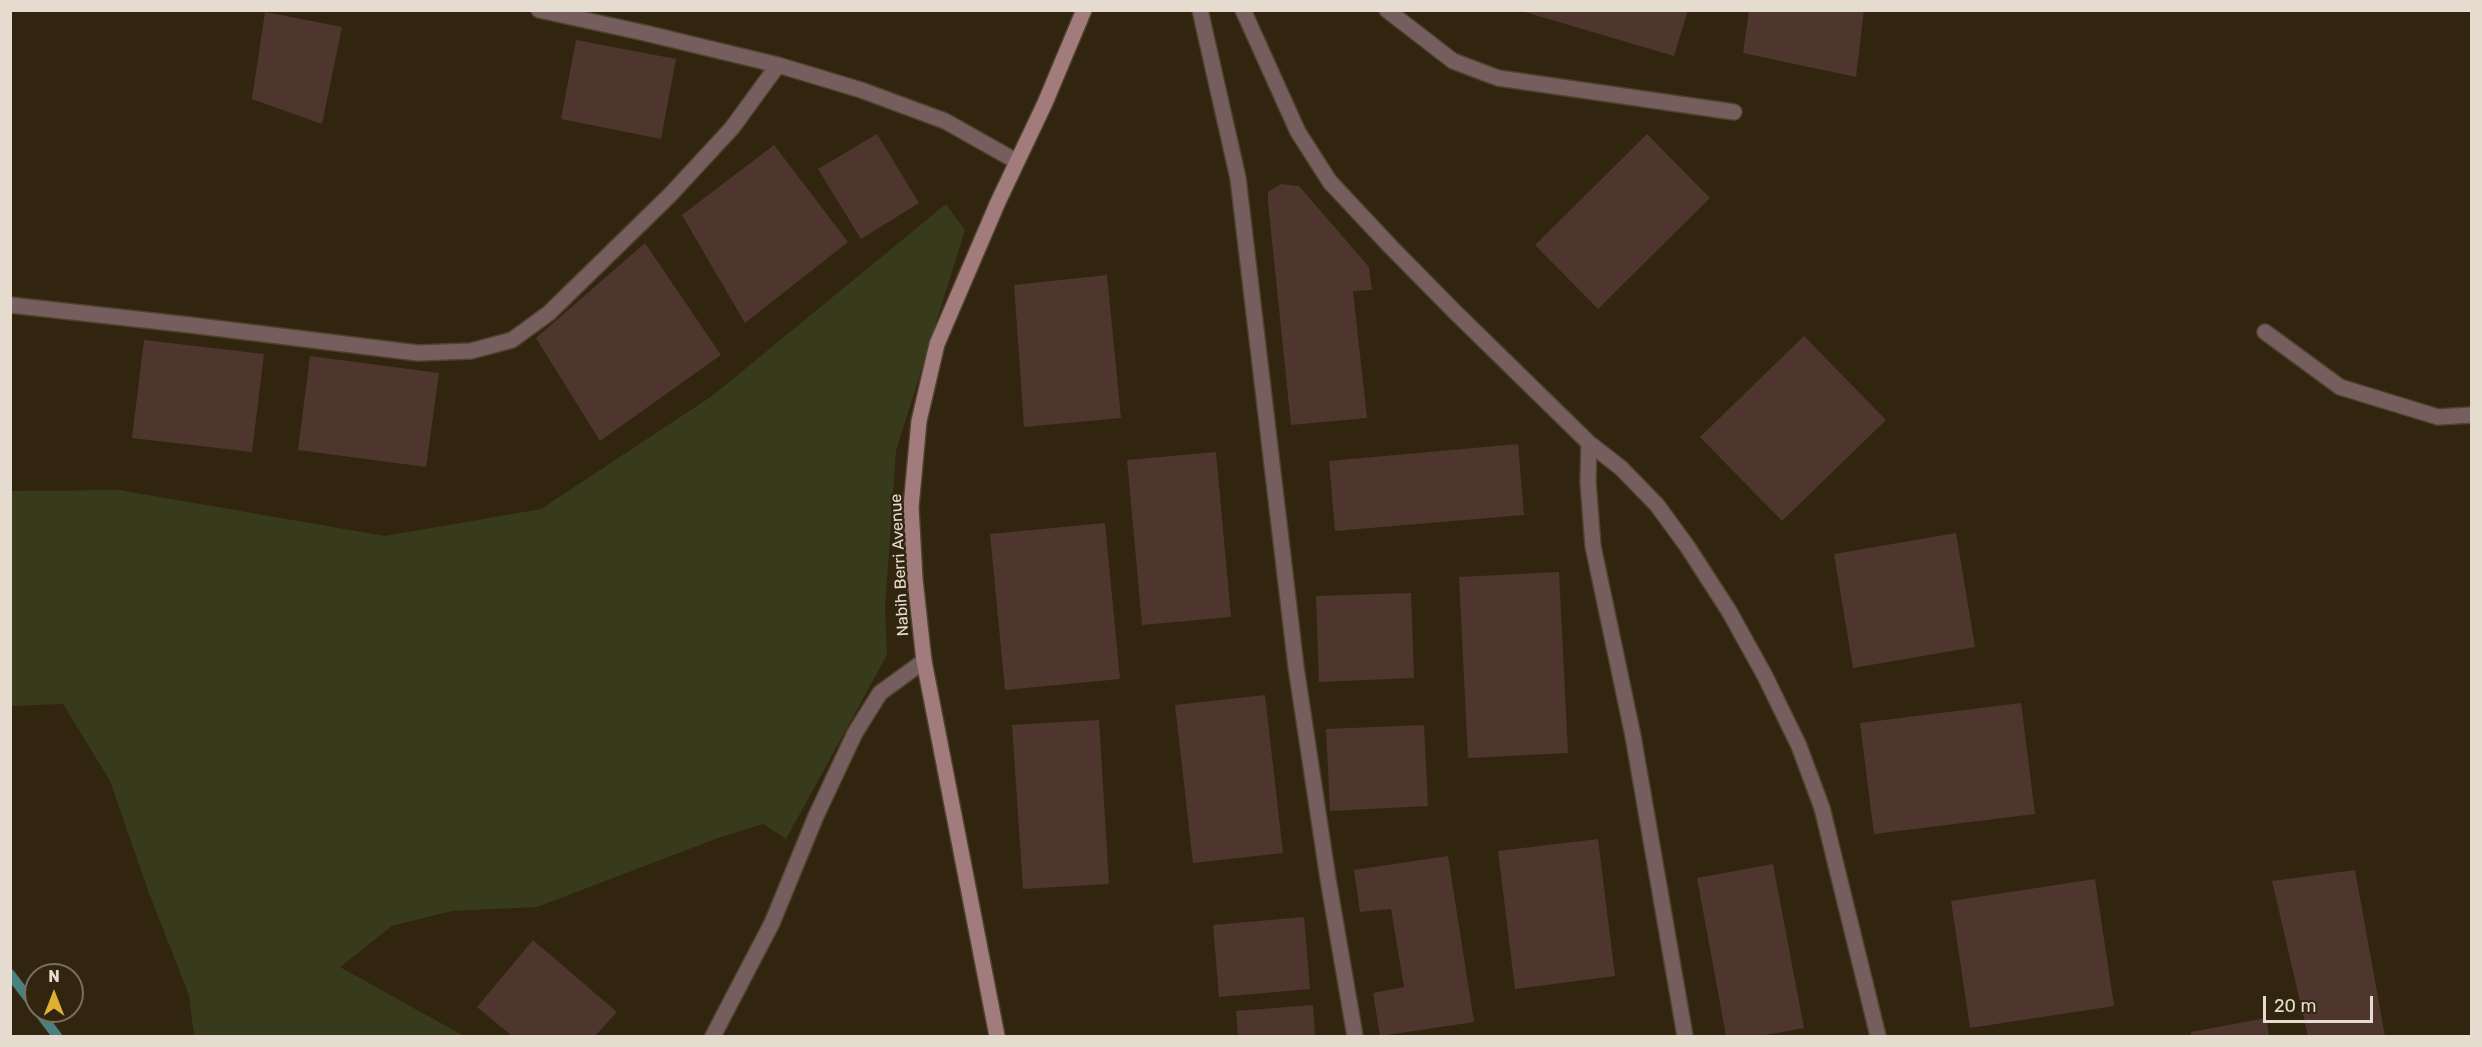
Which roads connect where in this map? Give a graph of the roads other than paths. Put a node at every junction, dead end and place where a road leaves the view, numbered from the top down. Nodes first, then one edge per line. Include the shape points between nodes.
1 (538, 10) edge
2 (1084, 10) edge
3 (1200, 10) edge
4 (1243, 10) edge
5 (1386, 10) edge
6 (778, 65) junction
7 (1734, 112) dead end
8 (1016, 161) junction
9 (10, 305) edge
10 (2265, 332) dead end
11 (2472, 415) edge
12 (1589, 443) junction
13 (924, 661) junction
14 (713, 1036) edge
15 (997, 1036) edge
16 (1355, 1036) edge
17 (1685, 1036) edge
18 (1878, 1036) edge

1 - 6 street
2 - 8 street, Nabih Berri Avenue
3 - 16 street via 1238,178 1296,667
4 - 12 street via 1298,132 1330,183
5 - 7 street via 1453,60 1498,78
6 - 8 street via 945,121
6 - 9 street via 732,128 670,195 549,313 512,340 471,351 418,353
8 - 13 street, Nabih Berri Avenue via 937,344 919,422 911,507
10 - 11 street via 2340,387 2438,417
12 - 17 street via 1593,546 1633,736
12 - 18 street via 1621,468 1657,505 1687,546 1729,611 1799,746 1822,808
13 - 14 street via 880,693 855,733 772,923
13 - 15 street, Nabih Berri Avenue

